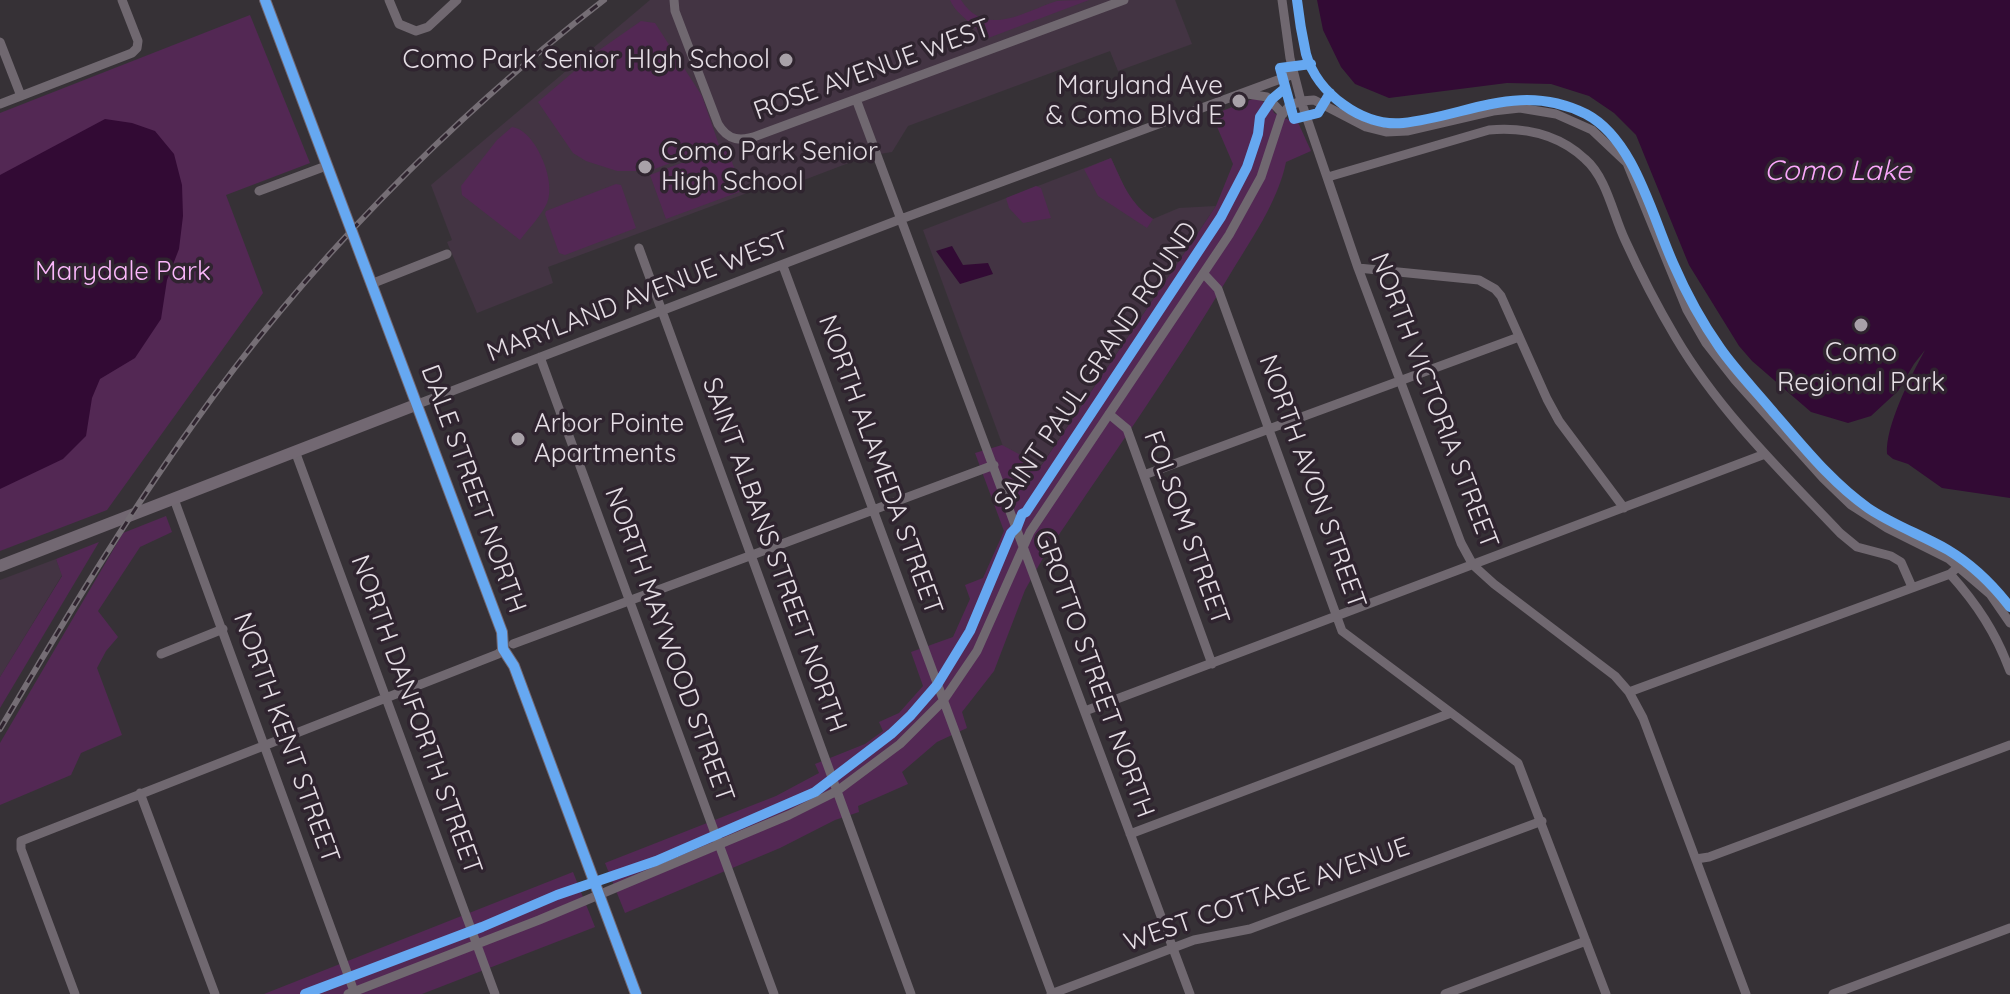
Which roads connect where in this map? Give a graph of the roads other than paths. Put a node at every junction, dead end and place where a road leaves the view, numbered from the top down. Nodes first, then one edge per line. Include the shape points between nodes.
1 (122, 0) edge
2 (265, 0) edge
3 (389, 0) edge
4 (457, 0) edge
5 (674, 0) edge
6 (1124, 0) edge
7 (1282, 0) edge
8 (0, 42) edge
9 (1294, 74) junction
10 (1241, 94) junction
11 (21, 96) junction
12 (856, 99) junction
13 (1301, 101) junction
14 (0, 104) edge
15 (1283, 114) junction
16 (326, 166) junction
17 (1328, 177) junction
18 (259, 191) dead end
19 (901, 219) junction
20 (639, 248) dead end
21 (447, 254) dead end
22 (783, 266) junction
23 (1358, 268) junction
24 (1204, 274) junction
25 (371, 284) junction
26 (661, 312) junction
27 (1519, 337) junction
28 (540, 357) junction
29 (1401, 380) junction
30 (418, 404) junction
31 (1109, 414) junction
32 (1270, 427) junction
33 (295, 451) junction
34 (1765, 454) junction
35 (994, 465) junction
36 (1144, 475) junction
37 (174, 499) junction
38 (1624, 508) junction
39 (873, 510) junction
40 (1024, 546) junction
41 (751, 555) junction
42 (1473, 565) junction
43 (0, 566) edge
44 (1959, 566) junction
45 (1950, 574) junction
46 (1912, 587) junction
47 (628, 601) junction
48 (1336, 616) junction
49 (2010, 623) edge
50 (223, 629) junction
51 (508, 647) junction
52 (161, 654) dead end
53 (1212, 664) junction
54 (2010, 671) edge
55 (1629, 692) junction
56 (386, 698) junction
57 (943, 701) junction
58 (1085, 711) junction
59 (1451, 713) junction
60 (265, 744) junction
61 (2010, 745) edge
62 (837, 791) junction
63 (140, 793) junction
64 (1542, 821) junction
65 (1130, 834) junction
66 (719, 844) junction
67 (1696, 859) junction
68 (600, 895) junction
69 (2010, 928) edge
70 (1586, 941) junction
71 (477, 944) junction
72 (1173, 948) junction
73 (353, 993) edge
74 (75, 994) edge
75 (215, 994) edge
76 (495, 994) edge
77 (636, 994) edge
78 (774, 994) edge
79 (911, 994) edge
80 (1051, 994) edge
81 (1190, 994) edge
82 (1445, 994) edge
83 (1606, 994) edge
84 (1746, 994) edge
85 (1833, 994) edge

1 - 11 street via 138,41 132,53
2 - 16 main road, DALE STREET NORTH
3 - 4 street via 399,24 416,31 428,27
5 - 12 street, ROSE AVENUE WEST via 723,132 730,138 759,135
6 - 12 street, ROSE AVENUE WEST
7 - 9 street, NORTH VICTORIA STREET
8 - 11 street
9 - 10 street, MARYLAND AVENUE WEST
9 - 13 street, NORTH VICTORIA STREET
10 - 15 street via 1267,97
10 - 19 street, MARYLAND AVENUE WEST
11 - 14 street
12 - 19 street, GROTTO STREET NORTH
13 - 15 street
13 - 17 street, NORTH VICTORIA STREET
13 - 44 street via 1314,100 1386,132 1520,108 1556,114 1592,130 1627,163 1687,310 1735,380 1851,505
15 - 24 street via 1261,177
16 - 18 street
16 - 25 main road, DALE STREET NORTH
17 - 23 street, NORTH VICTORIA STREET
17 - 34 street via 1489,130 1515,128 1567,145 1588,161 1604,188 1677,340
19 - 22 street, MARYLAND AVENUE WEST
19 - 35 street, GROTTO STREET NORTH
20 - 26 street, SAINT ALBANS STREET NORTH
21 - 25 street
22 - 26 street, MARYLAND AVENUE WEST
22 - 39 street, NORTH ALAMEDA STREET
23 - 27 street via 1487,283 1501,296
23 - 29 street, NORTH VICTORIA STREET
24 - 31 street
24 - 32 street, NORTH AVON STREET via 1218,289
25 - 30 main road, DALE STREET NORTH
26 - 28 street, MARYLAND AVENUE WEST
26 - 41 street, SAINT ALBANS STREET NORTH
27 - 29 street
27 - 38 street via 1559,421
28 - 30 street, MARYLAND AVENUE WEST
28 - 47 street, NORTH MAYWOOD STREET
29 - 32 street
29 - 42 street, NORTH VICTORIA STREET
30 - 33 main road, MARYLAND AVENUE WEST
30 - 51 main road, DALE STREET NORTH
31 - 36 street, FOLSOM STREET via 1127,429
31 - 40 street
32 - 36 street
32 - 48 street, NORTH AVON STREET
33 - 37 main road, MARYLAND AVENUE WEST
33 - 56 street, NORTH DANFORTH STREET
34 - 38 street
34 - 46 street via 1857,547 1901,562
35 - 39 street
35 - 40 street, GROTTO STREET NORTH
36 - 53 street, FOLSOM STREET
37 - 43 main road, MARYLAND AVENUE WEST
37 - 50 street, NORTH KENT STREET
38 - 42 street
39 - 41 street
39 - 57 street, NORTH ALAMEDA STREET
40 - 57 street via 986,634
40 - 58 street, GROTTO STREET NORTH
41 - 47 street
41 - 62 street, SAINT ALBANS STREET NORTH
42 - 48 street
42 - 55 street, NORTH VICTORIA STREET
44 - 45 street
44 - 49 street via 1990,594
45 - 46 street
45 - 54 street via 1988,621
46 - 55 street
47 - 51 street
47 - 66 street, NORTH MAYWOOD STREET
48 - 53 street
48 - 59 street, NORTH AVON STREET via 1342,631
50 - 52 street
50 - 60 street, NORTH KENT STREET
51 - 56 street
51 - 68 main road, DALE STREET NORTH
53 - 58 street
55 - 67 street, NORTH VICTORIA STREET
56 - 60 street
56 - 71 street, NORTH DANFORTH STREET
57 - 62 street via 888,755
57 - 80 street, NORTH ALAMEDA STREET
58 - 65 street, GROTTO STREET NORTH
59 - 64 street, NORTH AVON STREET via 1518,763
59 - 65 street
60 - 63 street
60 - 73 street, NORTH KENT STREET
61 - 67 street
62 - 66 street
62 - 79 street, SAINT ALBANS STREET NORTH
63 - 74 street via 21,841
63 - 75 street
64 - 70 street, NORTH AVON STREET
64 - 72 street, WEST COTTAGE AVENUE via 1250,929
65 - 72 street, GROTTO STREET NORTH
66 - 68 street
66 - 78 street, NORTH MAYWOOD STREET
67 - 84 street, NORTH VICTORIA STREET
68 - 71 street
68 - 77 main road, DALE STREET NORTH
69 - 85 street
70 - 82 street
70 - 83 street, NORTH AVON STREET
71 - 73 street
71 - 76 street, NORTH DANFORTH STREET
72 - 80 street, WEST COTTAGE AVENUE
72 - 81 street, GROTTO STREET NORTH

